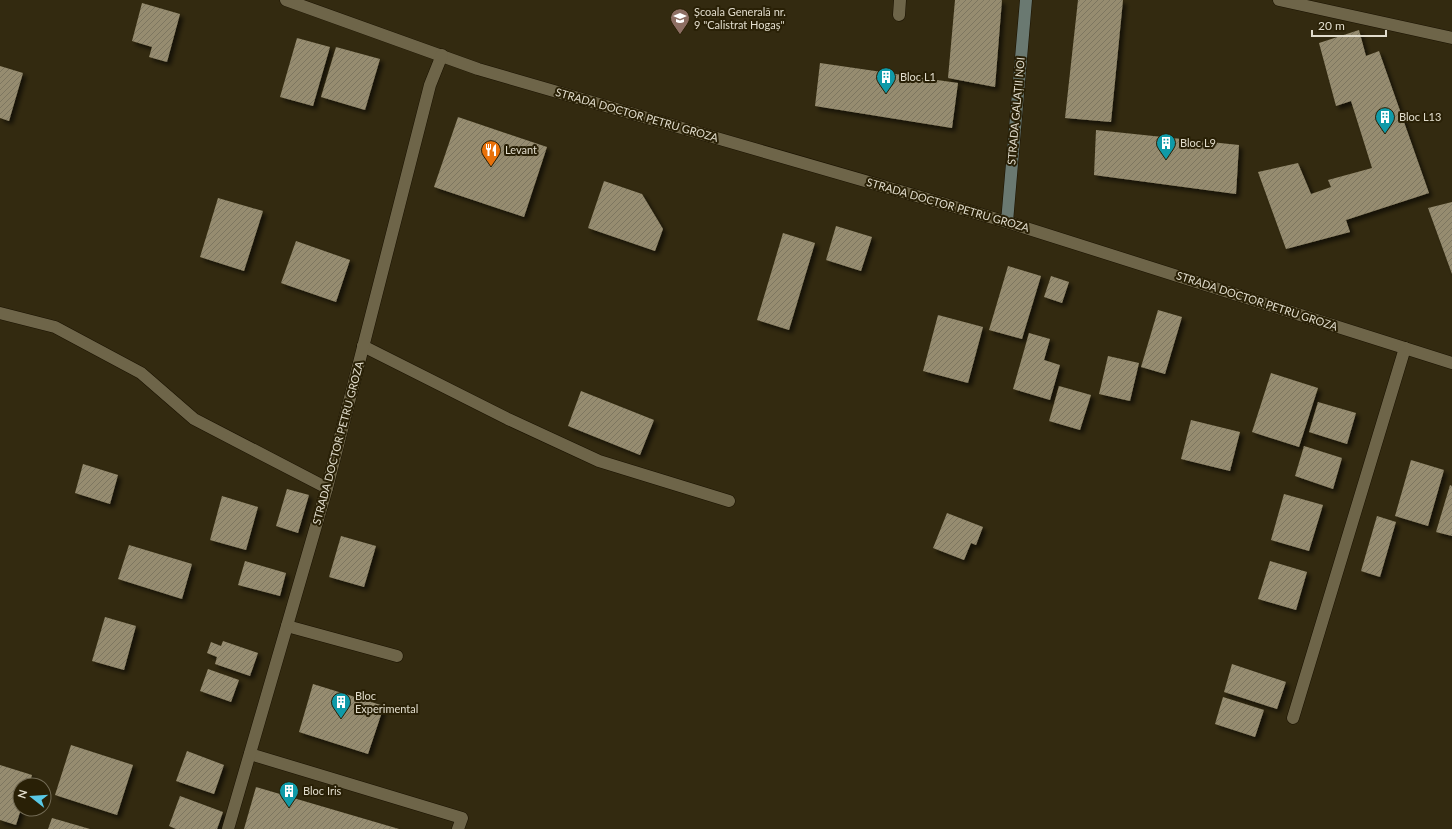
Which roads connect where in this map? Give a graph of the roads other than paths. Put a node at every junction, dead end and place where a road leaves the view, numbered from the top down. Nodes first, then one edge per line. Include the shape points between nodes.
1 (286, 0) edge
2 (900, 0) edge
3 (1026, 0) edge
4 (1279, 0) edge
5 (899, 15) dead end
6 (1452, 38) edge
7 (442, 56) junction
8 (1007, 222) junction
9 (0, 313) edge
10 (363, 346) junction
11 (1405, 348) junction
12 (1452, 363) edge
13 (327, 488) junction
14 (729, 501) dead end
15 (287, 626) junction
16 (397, 656) dead end
17 (1293, 718) dead end
18 (250, 754) junction
19 (228, 829) edge
20 (458, 829) edge

1 - 7 street, STRADA DOCTOR PETRU GROZA
2 - 5 street
3 - 8 street, STRADA GALAȚII NOI
4 - 6 street
7 - 8 street, STRADA DOCTOR PETRU GROZA via 478,69
7 - 10 street, STRADA DOCTOR PETRU GROZA via 430,85
8 - 11 street, STRADA DOCTOR PETRU GROZA
9 - 13 street via 55,328 121,362 141,373 194,419
10 - 13 street, STRADA DOCTOR PETRU GROZA
10 - 14 street via 508,419 600,460
11 - 12 street, STRADA DOCTOR PETRU GROZA
11 - 17 street
13 - 15 street, STRADA DOCTOR PETRU GROZA
15 - 16 street
15 - 18 street, STRADA DOCTOR PETRU GROZA
18 - 19 street, STRADA DOCTOR PETRU GROZA
18 - 20 street via 462,818

